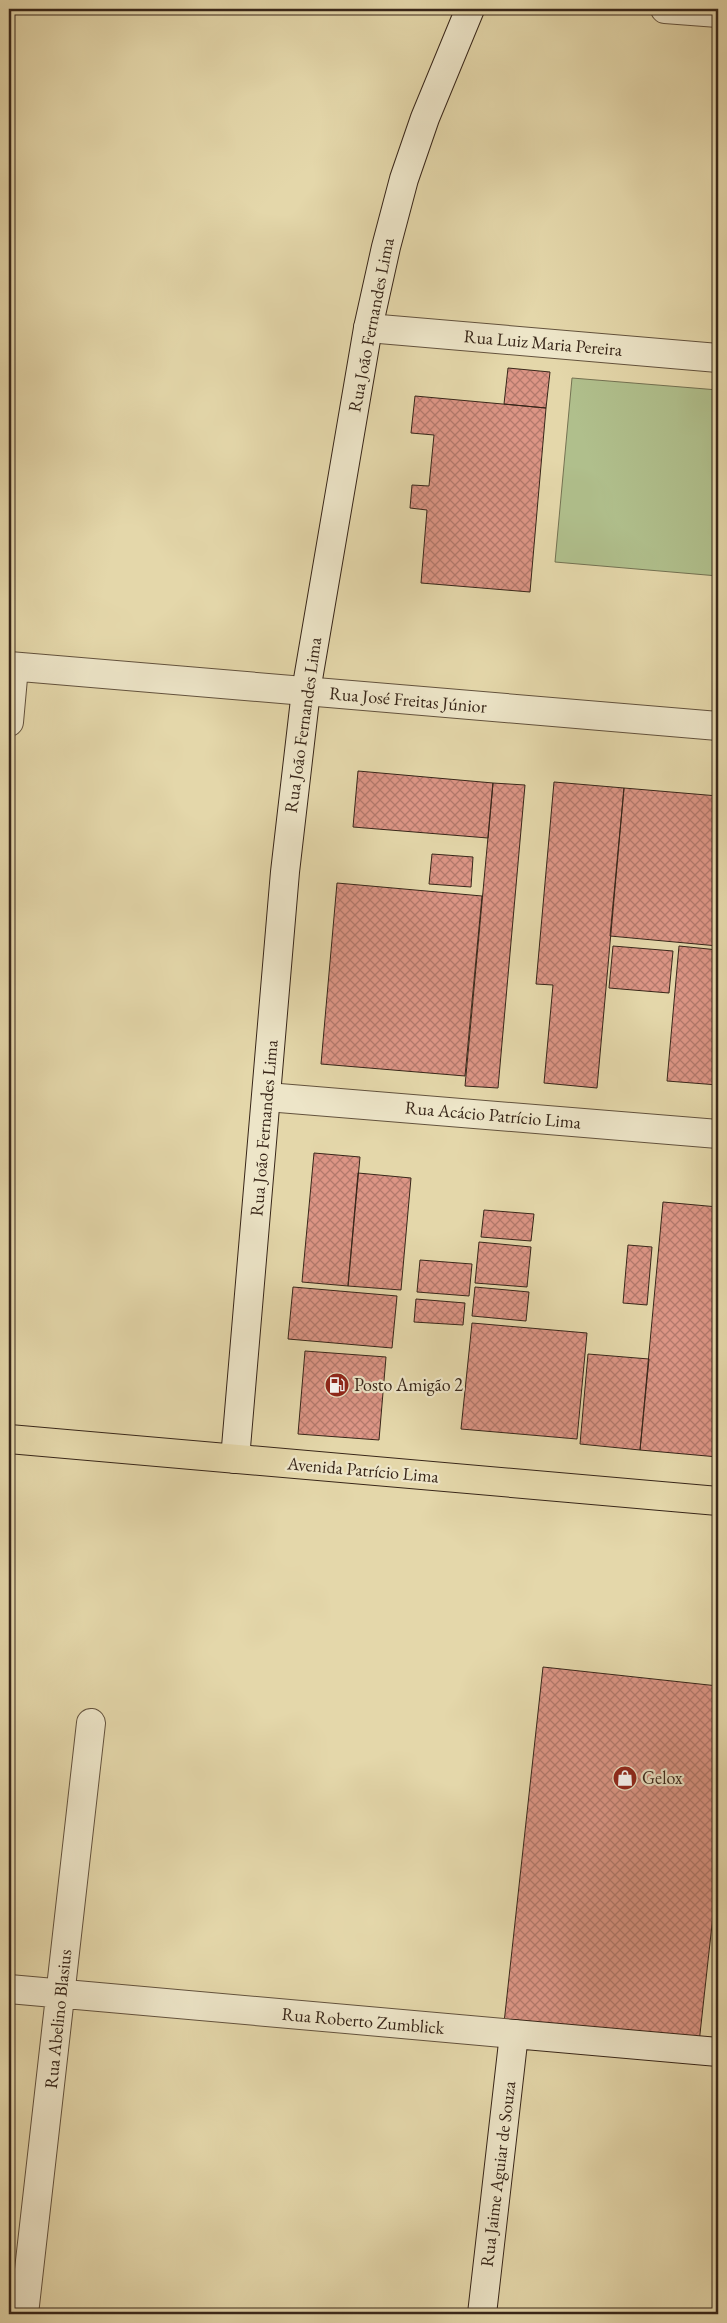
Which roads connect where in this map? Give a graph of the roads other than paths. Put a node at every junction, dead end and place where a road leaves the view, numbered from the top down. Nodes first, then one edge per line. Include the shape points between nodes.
1 (470, 9) edge
2 (665, 9) edge
3 (718, 13) edge
4 (368, 328) junction
5 (718, 358) edge
6 (11, 666) edge
7 (306, 691) junction
8 (9, 722) edge
9 (718, 726) edge
10 (267, 1097) junction
11 (718, 1134) edge
12 (9, 1439) edge
13 (235, 1459) junction
14 (718, 1501) edge
15 (91, 1723) dead end
16 (9, 1989) edge
17 (60, 1993) junction
18 (514, 2034) junction
19 (718, 2052) edge
20 (24, 2314) edge
21 (482, 2314) edge

1 - 4 street, Rua João Fernandes Lima via 425,118 404,179
2 - 3 street
4 - 5 street, Rua Luiz Maria Pereira
4 - 7 street, Rua João Fernandes Lima
6 - 7 street, Rua José Freitas Júnior
6 - 8 street
7 - 9 street, Rua José Freitas Júnior
7 - 10 street, Rua João Fernandes Lima via 285,872
10 - 11 street, Rua Acácio Patrício Lima
10 - 13 street, Rua João Fernandes Lima
12 - 13 main road, Avenida Patrício Lima
13 - 14 main road, Avenida Patrício Lima
15 - 17 street, Rua Abelino Blasius
16 - 17 street, Rua Roberto Zumblick
17 - 18 street, Rua Roberto Zumblick
17 - 20 street, Rua Abelino Blasius
18 - 19 street, Rua Roberto Zumblick
18 - 21 street, Rua Jaime Aguiar de Souza

